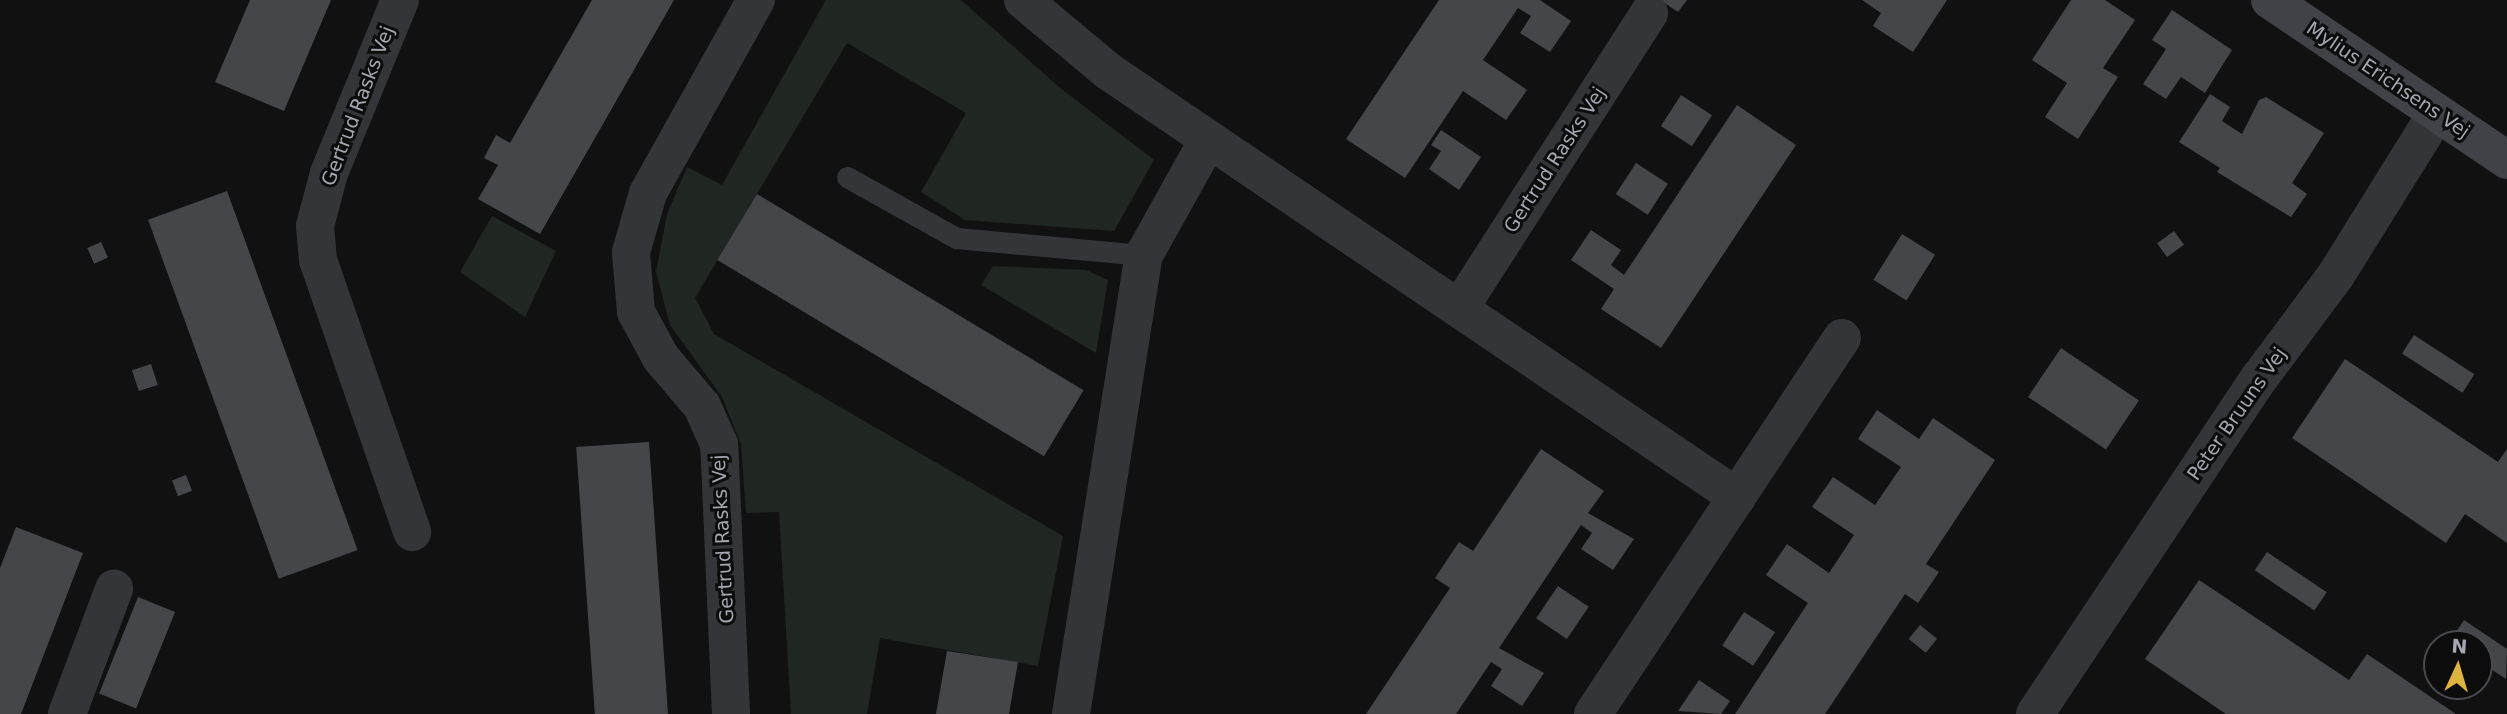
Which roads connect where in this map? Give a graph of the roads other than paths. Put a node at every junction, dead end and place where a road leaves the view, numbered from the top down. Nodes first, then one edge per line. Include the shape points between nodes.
1 (400, 0) edge
2 (756, 0) edge
3 (1023, 0) edge
4 (2270, 0) edge
5 (1649, 13) dead end
6 (2437, 113) junction
7 (1208, 140) junction
8 (2507, 160) edge
9 (847, 177) dead end
10 (1144, 255) junction
11 (1461, 306) junction
12 (1842, 338) dead end
13 (1737, 497) junction
14 (412, 532) dead end
15 (114, 589) dead end
16 (67, 714) edge
17 (732, 714) edge
18 (1071, 714) edge
19 (1593, 714) edge
20 (2035, 714) edge

1 - 14 street, Gertrud Rasks Vej via 330,173 316,226 318,260
2 - 17 street, Gertrud Rasks Vej via 648,193 631,252 636,312 661,358 702,406 719,444
3 - 7 street via 1108,71
4 - 6 street, Mylius Erichsens Vej
5 - 11 street, Gertrud Rasks Vej
6 - 8 street, Mylius Erichsens Vej
6 - 20 street, Peter Bruuns Vej via 2336,275 2260,377
7 - 10 street
7 - 11 street
9 - 10 lane via 956,238
10 - 18 street
11 - 13 street
12 - 13 street
13 - 19 street
15 - 16 street

